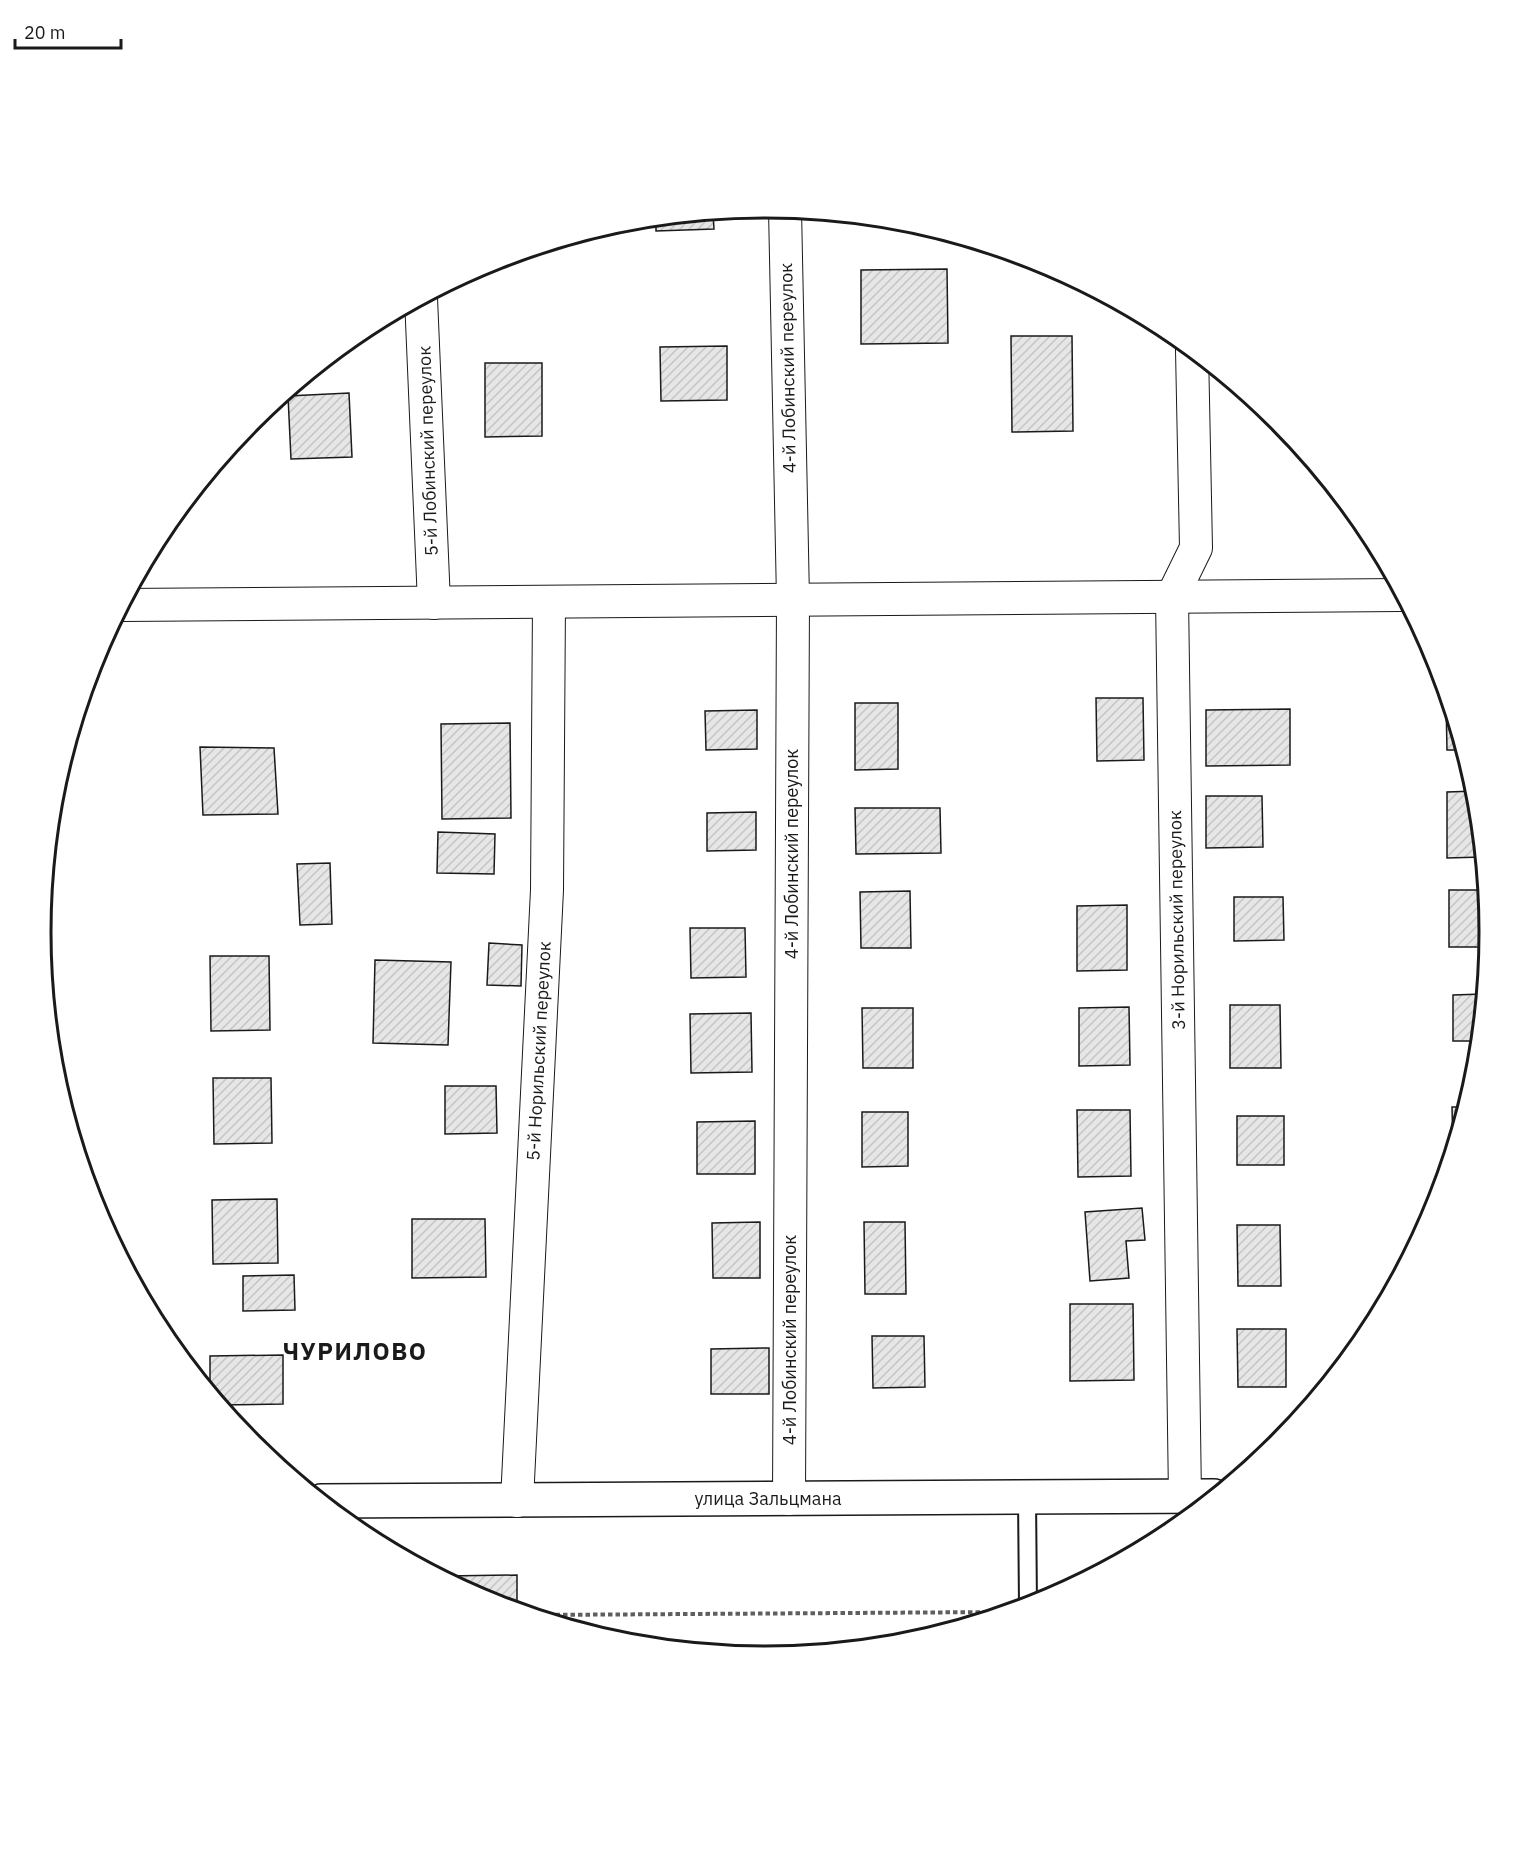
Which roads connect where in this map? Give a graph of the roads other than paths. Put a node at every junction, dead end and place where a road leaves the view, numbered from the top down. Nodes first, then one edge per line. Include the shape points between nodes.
1 (785, 219) edge
2 (421, 307) edge
3 (1192, 360) edge
4 (1394, 595) edge
5 (1172, 597) junction
6 (793, 599) junction
7 (549, 602) junction
8 (434, 603) junction
9 (131, 605) edge
10 (1027, 1497) junction
11 (1200, 1497) edge
12 (789, 1499) junction
13 (334, 1501) edge
14 (517, 1501) junction
15 (1028, 1596) edge

1 - 6 street, 4-й Лобинский переулок
2 - 8 street, 5-й Лобинский переулок
3 - 5 street, 3-й Норильский переулок via 1196,548
4 - 5 street
5 - 6 street
5 - 11 street, 3-й Норильский переулок
6 - 7 street
6 - 12 street, 4-й Лобинский переулок
7 - 8 street
7 - 14 street, 5-й Норильский переулок via 547,891
8 - 9 street
10 - 11 street, улица Зальцмана
10 - 12 street, улица Зальцмана
10 - 15 lane
12 - 14 street, улица Зальцмана
13 - 14 street, улица Зальцмана

